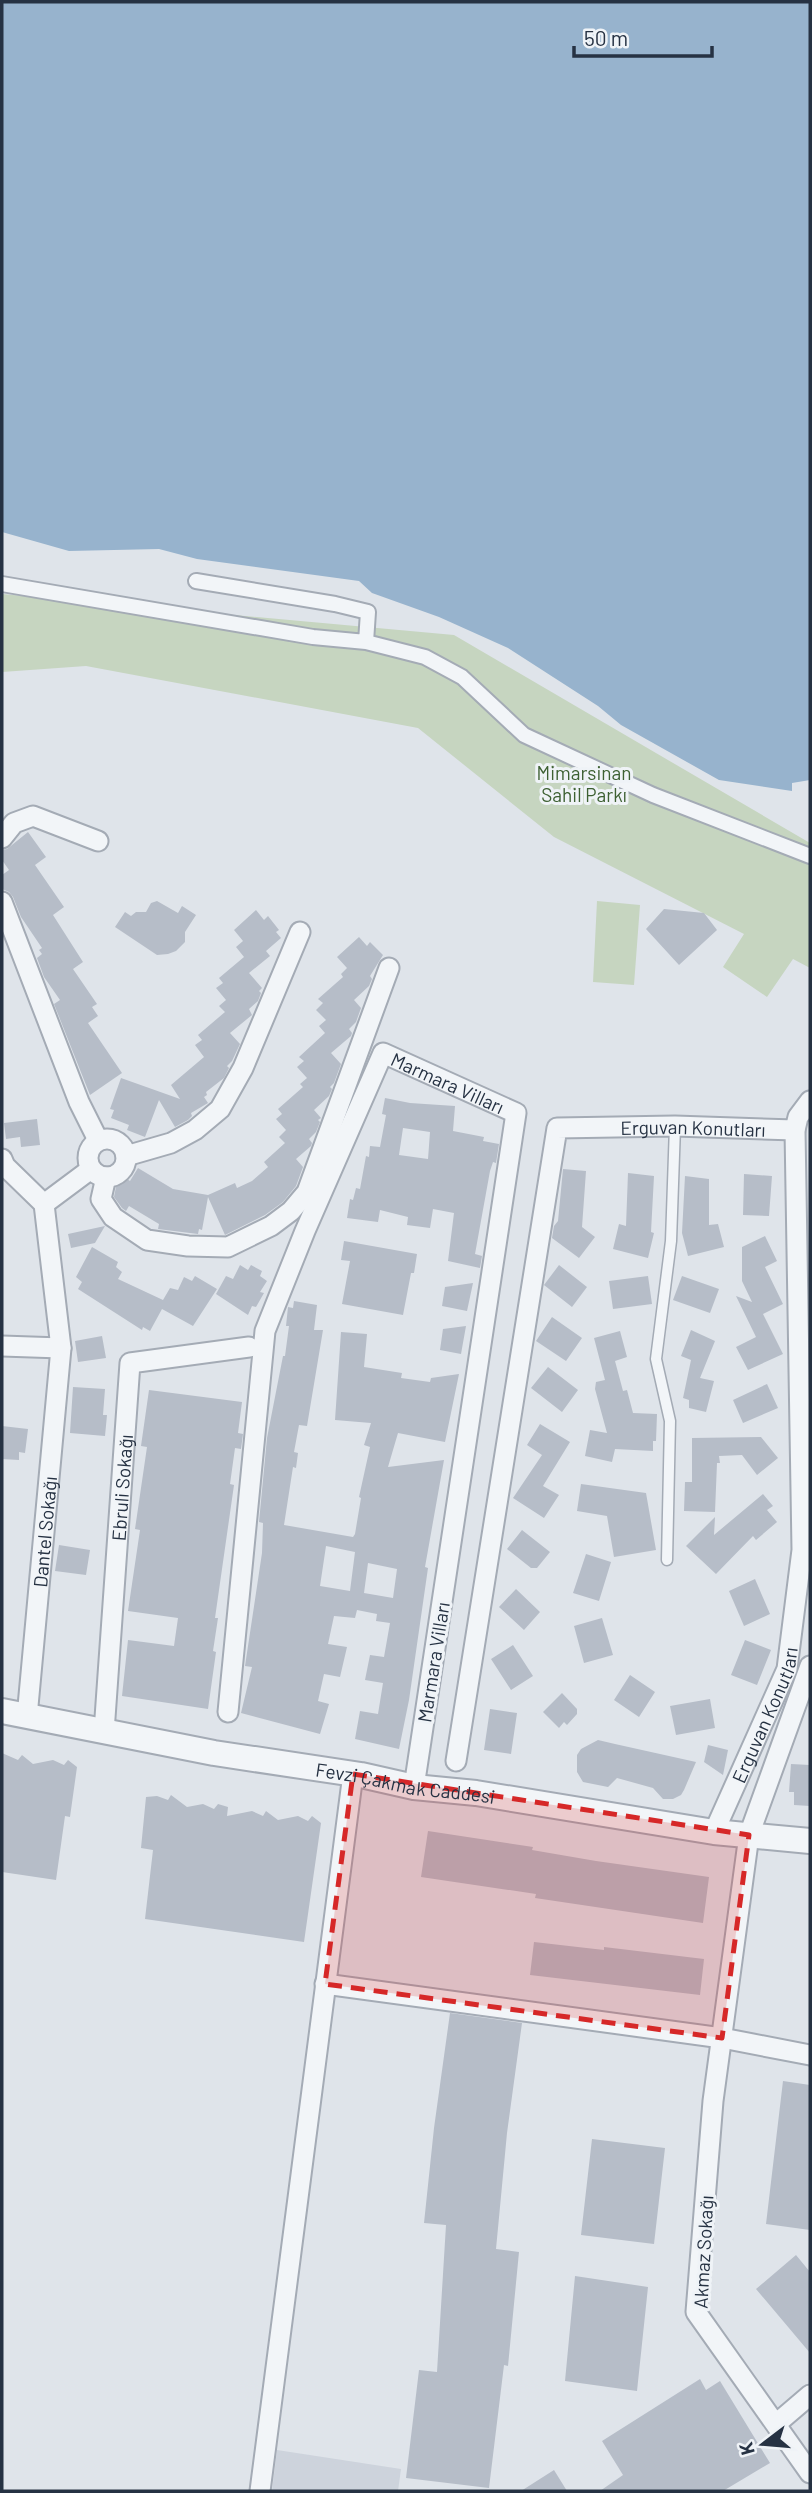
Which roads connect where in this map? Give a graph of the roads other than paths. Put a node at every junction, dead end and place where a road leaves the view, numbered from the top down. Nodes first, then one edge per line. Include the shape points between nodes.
1 (196, 581) dead end
2 (2, 584) edge
3 (366, 642) junction
4 (2, 838) edge
5 (98, 841) dead end
6 (810, 856) edge
7 (2, 902) edge
8 (300, 932) dead end
9 (389, 968) dead end
10 (810, 1101) edge
11 (675, 1126) junction
12 (795, 1130) junction
13 (98, 1140) junction
14 (126, 1156) junction
15 (3, 1163) edge
16 (98, 1173) junction
17 (44, 1204) junction
18 (2, 1346) edge
19 (249, 1347) dead end
20 (61, 1348) junction
21 (667, 1560) dead end
22 (810, 1666) edge
23 (2, 1711) edge
24 (228, 1712) dead end
25 (27, 1717) junction
26 (104, 1732) junction
27 (456, 1761) dead end
28 (352, 1774) junction
29 (414, 1787) junction
30 (714, 1832) junction
31 (749, 1835) junction
32 (810, 1841) edge
33 (326, 1984) junction
34 (722, 2038) junction
35 (810, 2055) edge
36 (810, 2395) edge
37 (776, 2424) junction
38 (810, 2473) edge
39 (260, 2491) edge

1 - 3 street via 368,612
2 - 3 street via 313,638
3 - 6 street via 425,657 462,677 524,735 653,795
4 - 5 street via 14,823 33,816
7 - 13 street
8 - 14 street via 243,1068 220,1109 171,1143
9 - 16 street via 307,1192 271,1226 228,1247 147,1240 113,1217 102,1199
10 - 12 street
11 - 12 street, Erguvan Konutları
11 - 21 lane via 671,1241 656,1359 670,1421
11 - 27 street, Erguvan Konutları via 558,1128
12 - 30 street, Erguvan Konutları via 802,1550 787,1669
13 - 14 street via 114,1140
13 - 16 street via 88,1156
14 - 16 street via 119,1172
15 - 17 street
16 - 17 street
17 - 20 street, Dantel Sokağı
18 - 20 street
19 - 26 street, Ebruli Sokağı via 130,1363
20 - 25 street, Dantel Sokağı
22 - 31 street, Akmaz Sokağı
23 - 25 street, Fevzi Çakmak Caddesi
24 - 29 street, Marmara Vilları via 265,1331 383,1053 516,1113
25 - 26 street, Fevzi Çakmak Caddesi
26 - 28 street, Fevzi Çakmak Caddesi
28 - 29 street, Fevzi Çakmak Caddesi
28 - 33 street
29 - 30 street, Fevzi Çakmak Caddesi
30 - 31 street, Fevzi Çakmak Caddesi
31 - 32 street, Fevzi Çakmak Caddesi
31 - 34 street, Akmaz Sokağı
33 - 34 street
33 - 39 street
34 - 35 street
34 - 37 street, Akmaz Sokağı via 696,2312
36 - 37 street
37 - 38 street, Akmaz Sokağı

